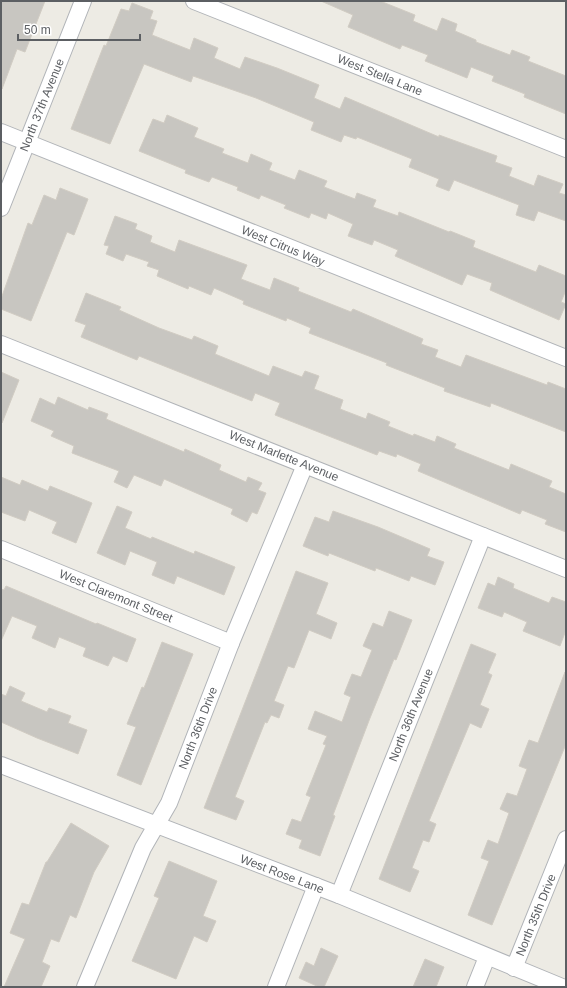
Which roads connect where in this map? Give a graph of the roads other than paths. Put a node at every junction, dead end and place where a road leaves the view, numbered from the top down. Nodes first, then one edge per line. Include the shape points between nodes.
1 (83, 1) edge
2 (194, 1) edge
3 (1, 132) edge
4 (27, 143) junction
5 (566, 149) edge
6 (1, 208) edge
7 (1, 344) edge
8 (566, 358) edge
9 (305, 465) junction
10 (483, 536) junction
11 (1, 549) edge
12 (566, 569) edge
13 (231, 643) junction
14 (1, 765) edge
15 (156, 826) junction
16 (566, 839) edge
17 (316, 886) junction
18 (339, 895) junction
19 (487, 957) junction
20 (514, 968) junction
21 (85, 987) edge
22 (276, 987) edge
23 (475, 987) edge
24 (562, 987) edge

1 - 4 street, North 37th Avenue
2 - 5 street, West Stella Lane
3 - 4 street, West Citrus Way
4 - 6 street, North 37th Avenue
4 - 8 street, West Citrus Way
7 - 9 street, West Marlette Avenue
9 - 10 street, West Marlette Avenue
9 - 13 street, North 36th Drive
10 - 12 street, West Marlette Avenue
10 - 18 street, North 36th Avenue
11 - 13 street, West Claremont Street
13 - 15 street, North 36th Drive via 169,803
14 - 15 street, West Rose Lane
15 - 17 street, West Rose Lane
15 - 21 street, North 36th Drive via 143,848
16 - 20 street, North 35th Drive
17 - 18 street, West Rose Lane
17 - 22 street
18 - 19 street, West Rose Lane
19 - 20 street, West Rose Lane
19 - 23 street
20 - 24 street, West Rose Lane

